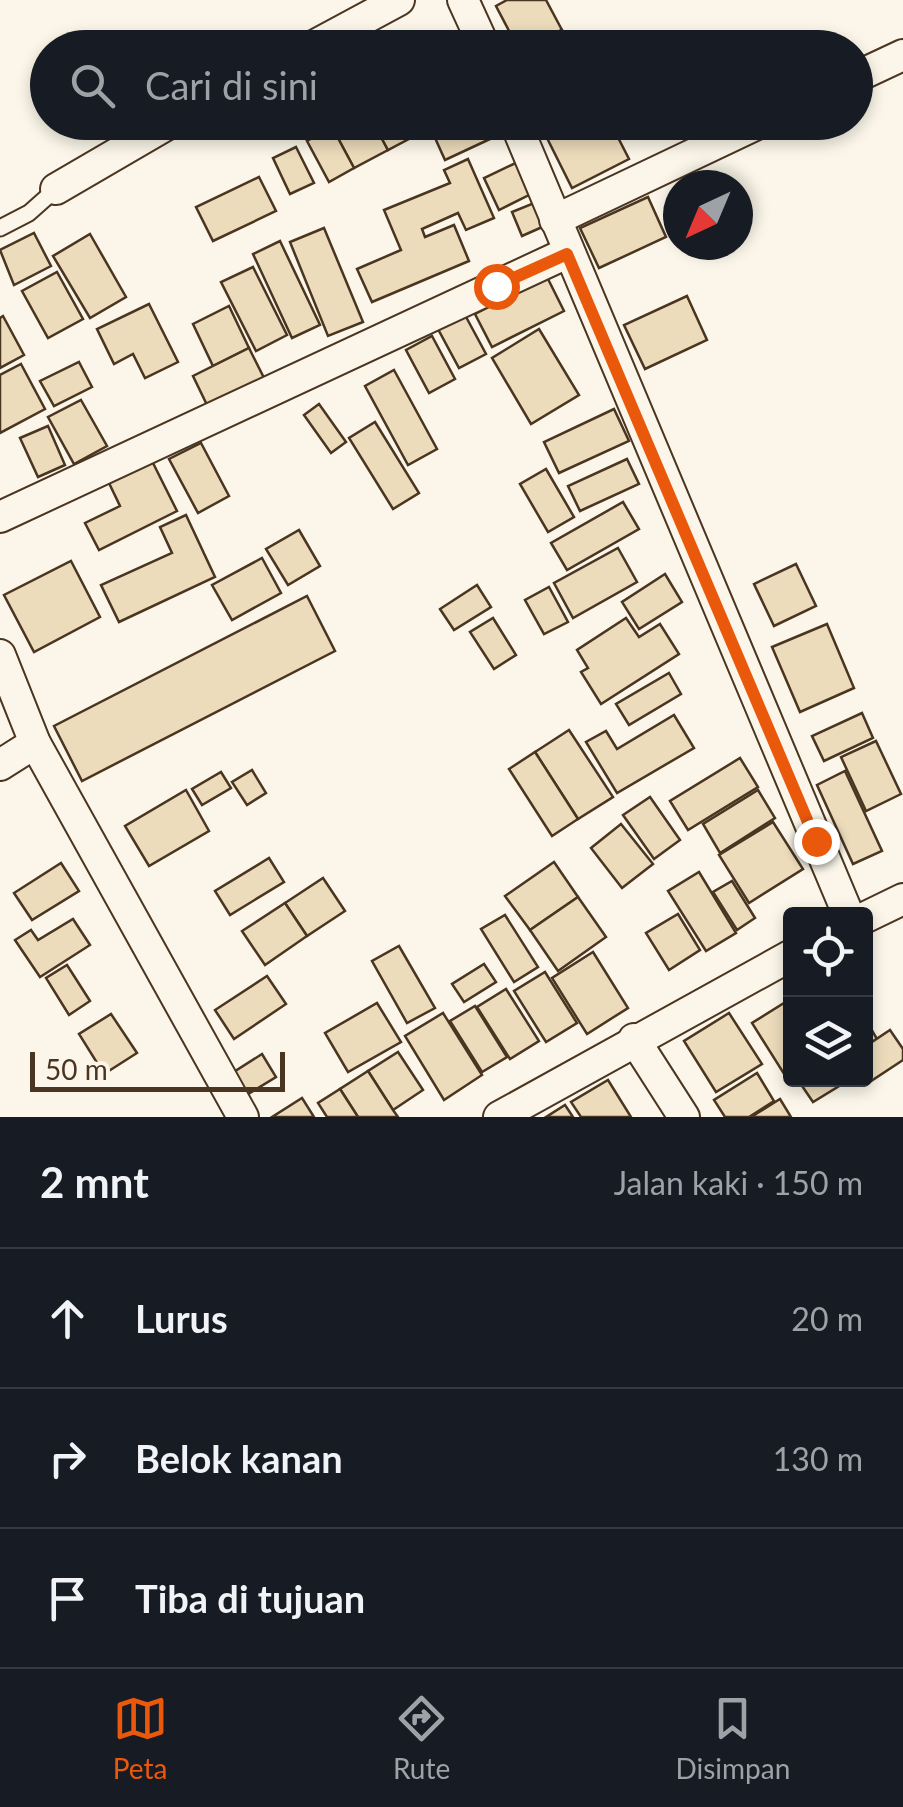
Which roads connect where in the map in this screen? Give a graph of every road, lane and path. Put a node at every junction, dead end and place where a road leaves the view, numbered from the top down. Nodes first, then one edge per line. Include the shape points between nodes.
1 (399, 0) edge
2 (463, 0) edge
3 (343, 30) edge
4 (476, 30) edge
5 (903, 55) edge
6 (873, 70) edge
7 (140, 140) edge
8 (523, 140) edge
9 (723, 140) edge
10 (56, 189) joint
11 (556, 220) junction
12 (0, 228) edge
13 (567, 254) junction
14 (0, 517) edge
15 (0, 655) edge
16 (34, 743) junction
17 (0, 766) edge
18 (903, 899) edge
19 (845, 907) edge
20 (873, 914) edge
21 (783, 960) edge
22 (634, 1039) junction
23 (243, 1117) edge
24 (499, 1117) edge
25 (684, 1117) edge

1 - 3 street
2 - 4 street
5 - 6 street
7 - 10 street
8 - 11 street
9 - 11 street
10 - 12 lane
11 - 13 street
13 - 14 street
13 - 19 street
15 - 16 street
16 - 17 street
16 - 23 street
18 - 20 street
21 - 22 street
22 - 24 street
22 - 25 street

